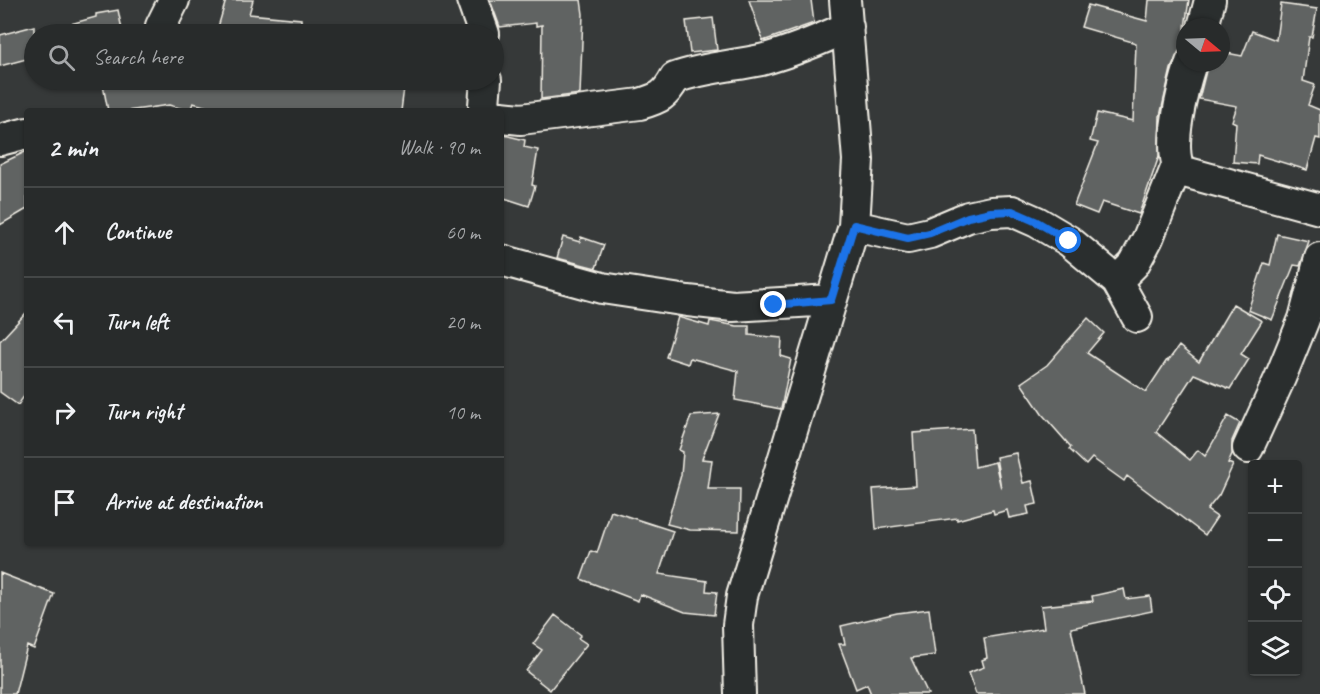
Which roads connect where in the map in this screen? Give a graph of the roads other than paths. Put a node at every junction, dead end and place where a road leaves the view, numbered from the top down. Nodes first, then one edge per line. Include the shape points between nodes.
1 (174, 0) edge
2 (472, 0) edge
3 (1210, 0) edge
4 (847, 13) edge
5 (1205, 18) edge
6 (162, 24) edge
7 (480, 24) edge
8 (1189, 72) edge
9 (485, 90) edge
10 (486, 108) edge
11 (504, 117) edge
12 (24, 134) edge
13 (0, 140) edge
14 (1177, 165) junction
15 (1320, 209) edge
16 (854, 225) junction
17 (1320, 258) edge
18 (504, 261) edge
19 (1117, 281) junction
20 (831, 300) junction
21 (1137, 317) dead end
22 (1248, 448) dead end
23 (740, 694) edge

1 - 6 street
2 - 7 street
3 - 5 street
4 - 11 street via 805,46 762,59 691,72 675,78 659,98 640,104 521,119
4 - 16 street via 858,160
8 - 14 street via 1179,112
9 - 10 street
12 - 13 street
14 - 15 street via 1189,175
14 - 19 street via 1148,238 1134,264
16 - 19 street via 908,238 968,217 1012,211 1069,241
16 - 20 street
17 - 22 street via 1304,319
18 - 20 street via 602,288 688,301 733,306
19 - 21 street
20 - 23 street via 742,596 738,625

